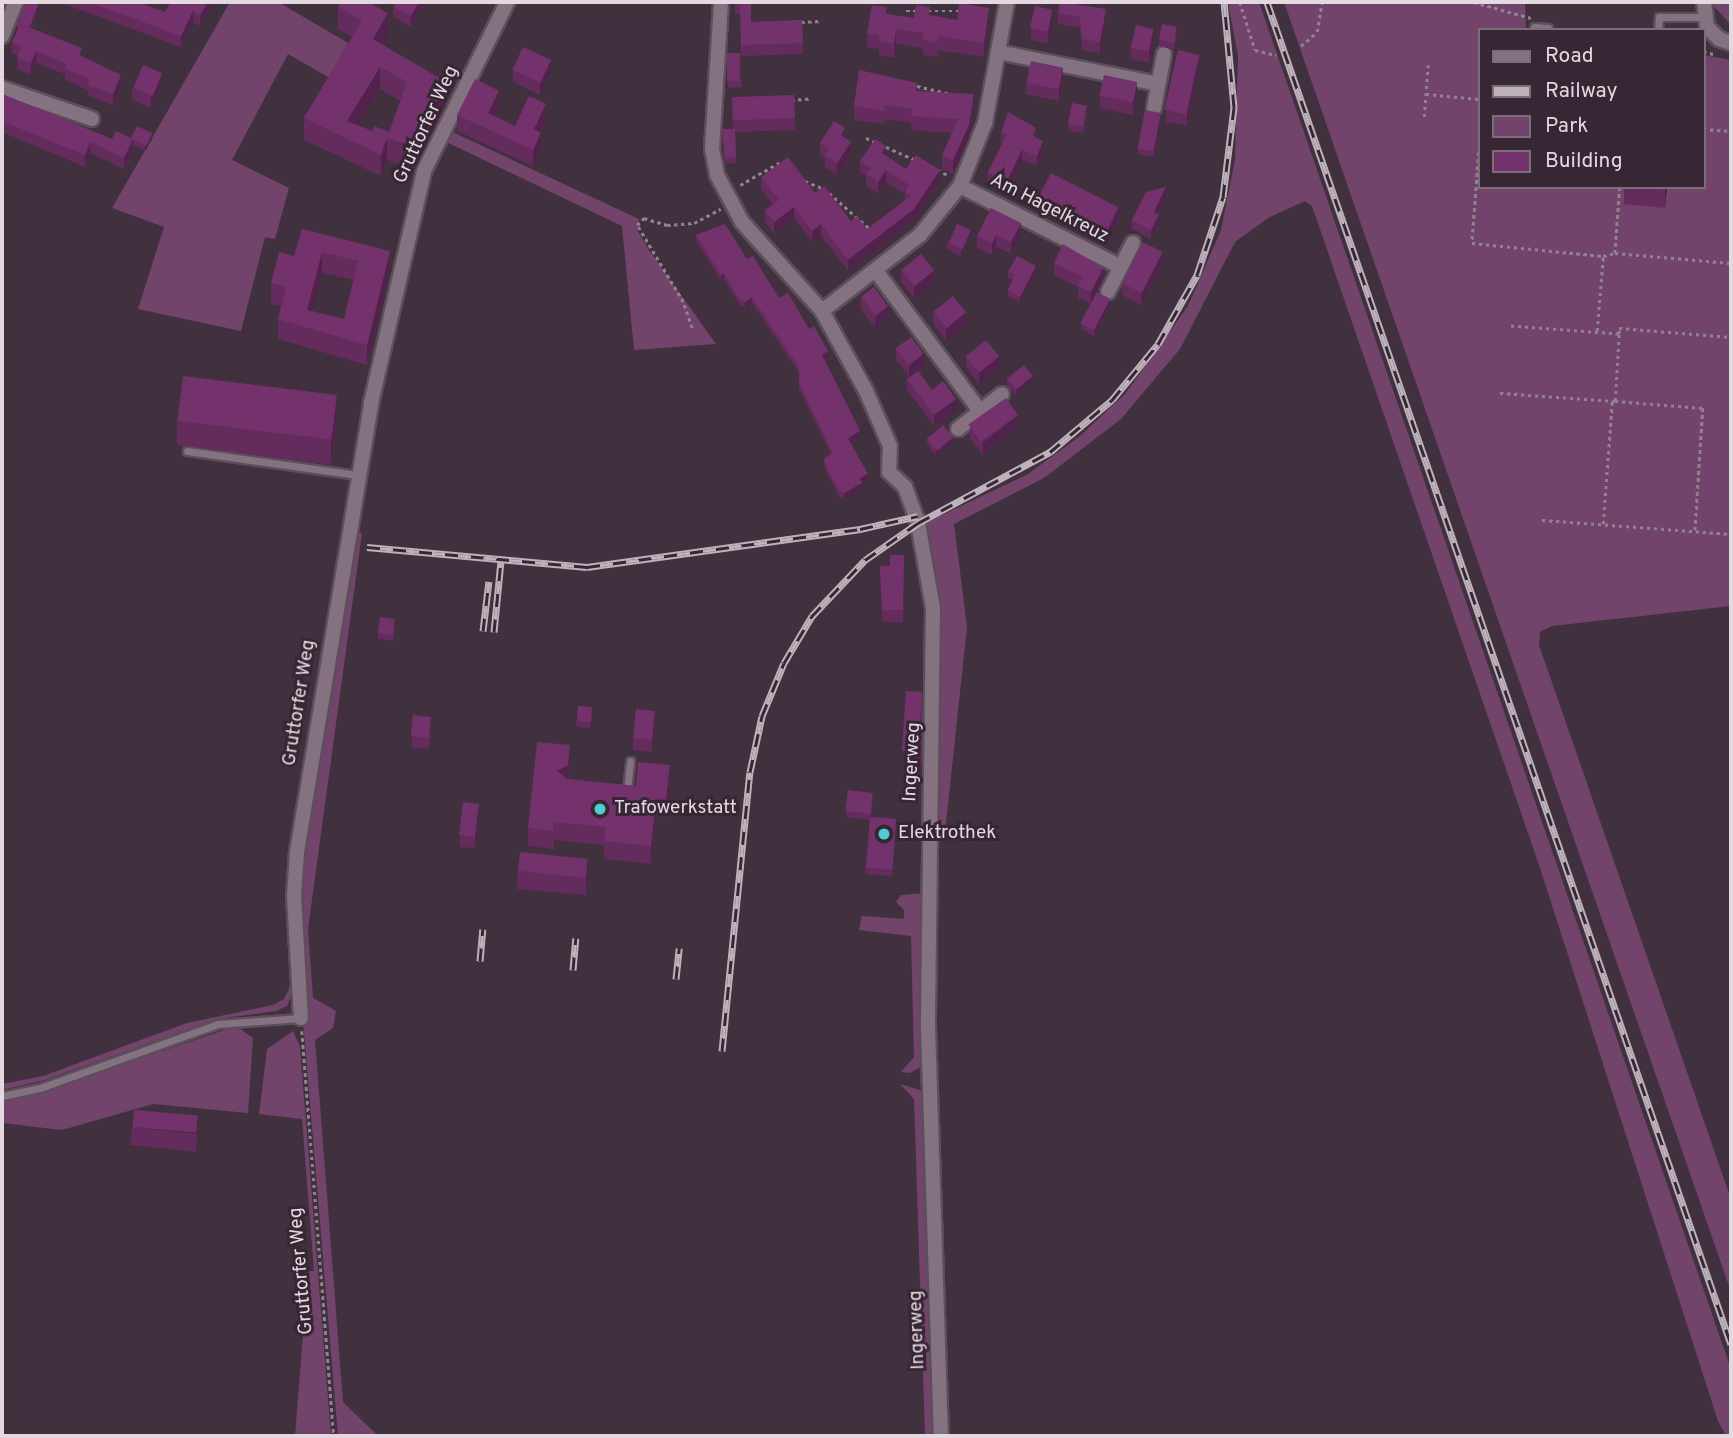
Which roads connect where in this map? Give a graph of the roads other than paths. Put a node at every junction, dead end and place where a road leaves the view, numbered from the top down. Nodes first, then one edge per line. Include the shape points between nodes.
1 (16, 2) edge
2 (507, 2) edge
3 (721, 2) edge
4 (1007, 2) edge
5 (1703, 9) edge
6 (1534, 27) road end
7 (1548, 28) dead end
8 (1658, 28) edge
9 (2, 36) edge
10 (1731, 43) edge
11 (998, 52) junction
12 (1164, 54) dead end
13 (1158, 84) junction
14 (2, 88) edge
15 (1154, 108) dead end
16 (92, 119) dead end
17 (962, 184) junction
18 (1133, 243) dead end
19 (1121, 267) junction
20 (876, 271) junction
21 (1108, 292) dead end
22 (822, 311) junction
23 (1002, 394) dead end
24 (980, 411) junction
25 (958, 429) dead end
26 (187, 452) dead end
27 (357, 475) junction
28 (630, 761) dead end
29 (614, 794) edge
30 (301, 1018) joint
31 (2, 1096) edge
32 (941, 1436) edge

1 - 9 street
2 - 27 street, Gruttorfer Weg via 439,138 414,200
3 - 22 street, Ingerweg via 712,149 727,198
4 - 11 street, Am Hagelkreuz
5 - 8 lane via 1659,17
5 - 10 street via 1719,39
6 - 7 lane
11 - 13 street
11 - 17 street, Am Hagelkreuz via 977,150
12 - 13 street
13 - 15 street
14 - 16 street
17 - 19 street, Am Hagelkreuz
17 - 20 street, Am Hagelkreuz via 920,236
18 - 19 street, Am Hagelkreuz
19 - 21 street, Am Hagelkreuz
20 - 22 street, Am Hagelkreuz
20 - 24 street
22 - 32 street, Ingerweg via 890,446 890,472 905,486 918,523 933,608 928,1026
23 - 24 street
24 - 25 street
26 - 27 lane
27 - 30 street, Gruttorfer Weg via 297,852 294,896
28 - 29 lane via 627,795
30 - 31 lane via 218,1024 40,1088

